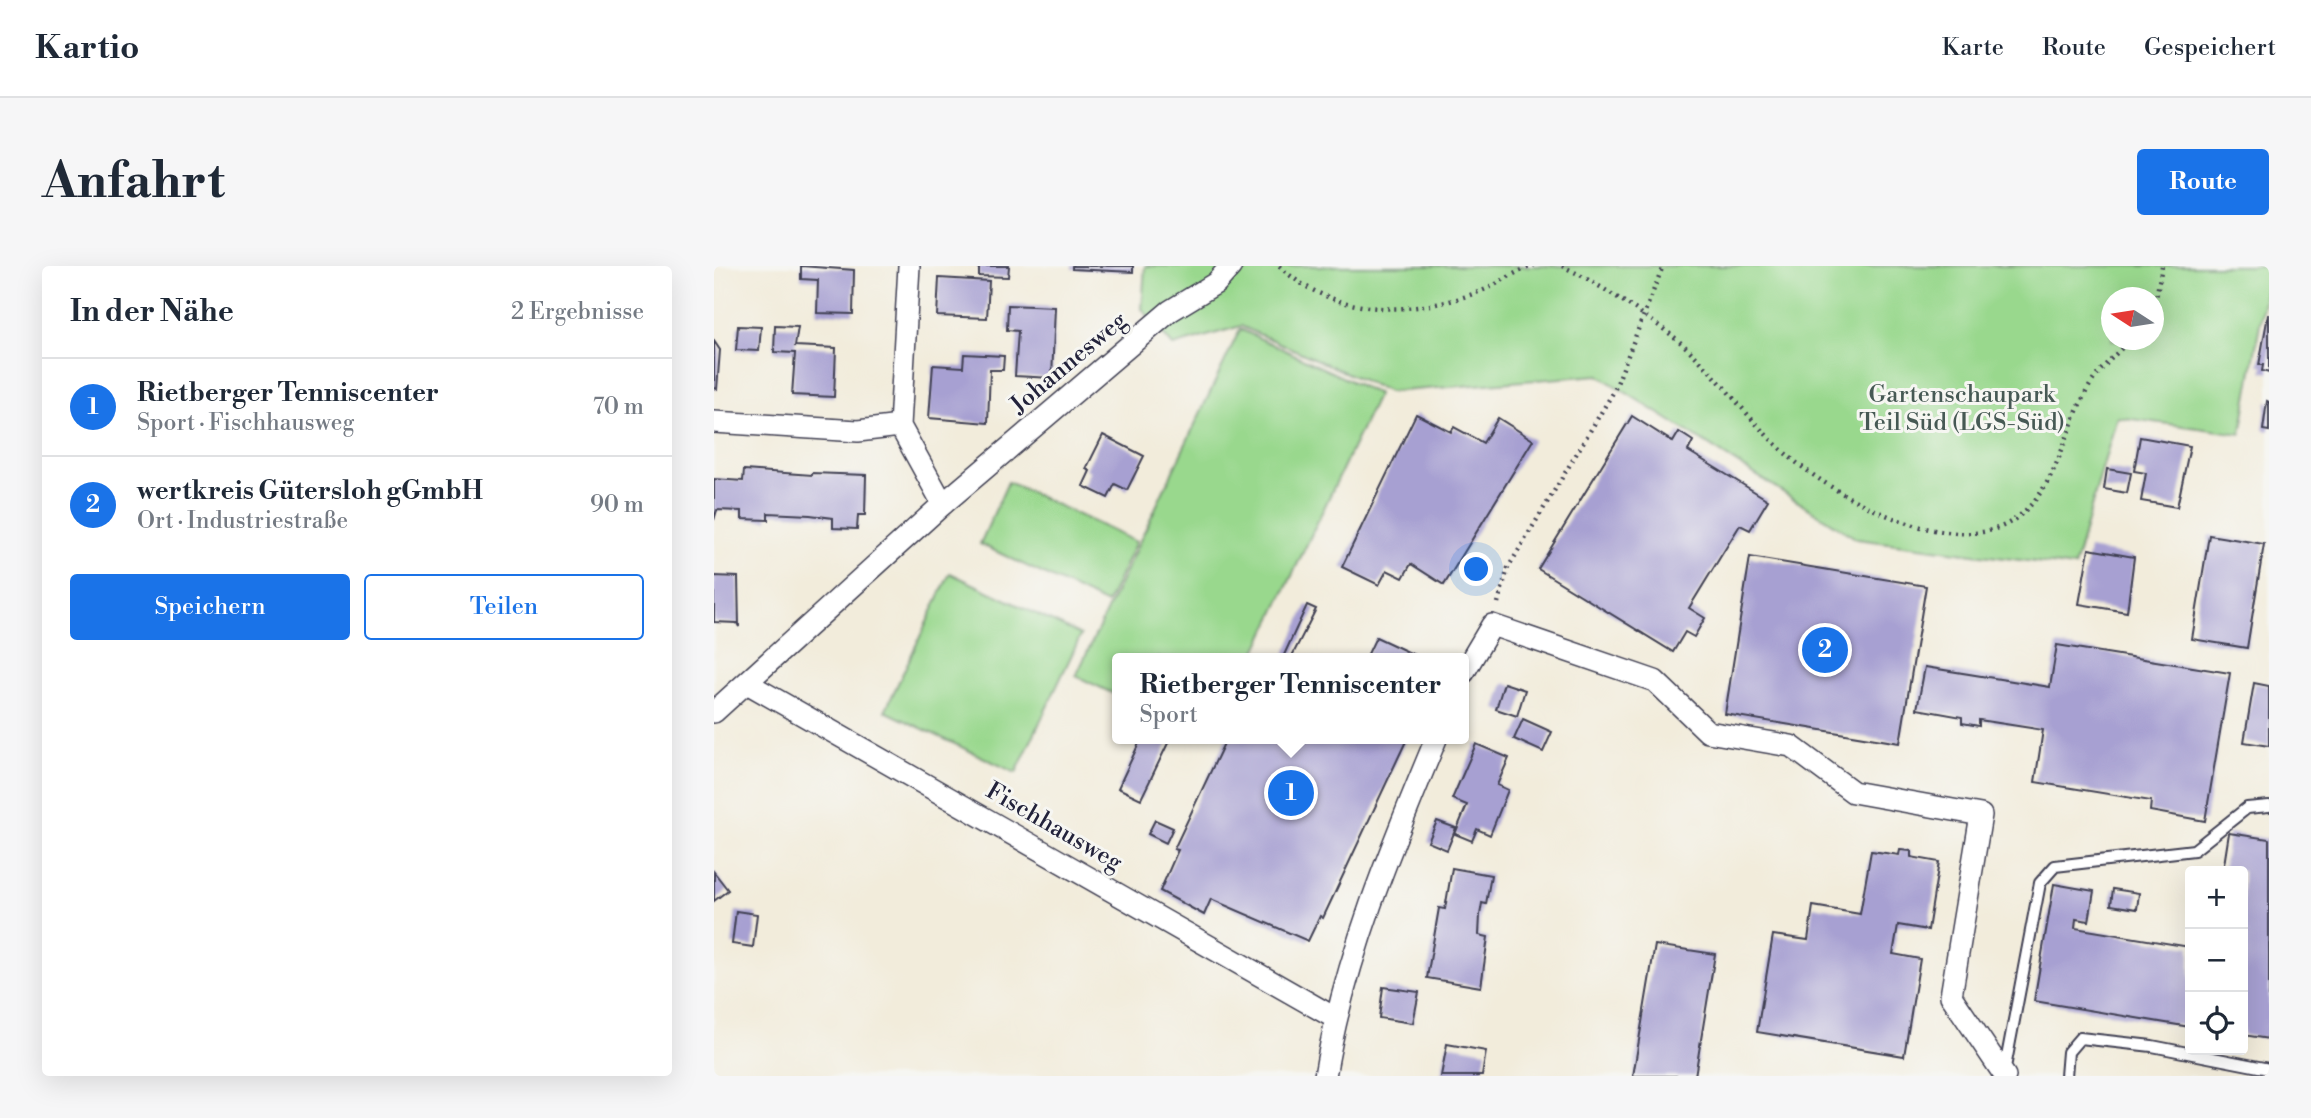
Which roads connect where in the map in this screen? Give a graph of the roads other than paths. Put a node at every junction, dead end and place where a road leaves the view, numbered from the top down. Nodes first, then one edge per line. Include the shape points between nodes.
1 (909, 266) edge
2 (1231, 266) edge
3 (714, 422) edge
4 (900, 426) junction
5 (943, 504) junction
6 (1469, 664) edge
7 (747, 683) junction
8 (714, 712) edge
9 (1435, 744) edge
10 (2269, 806) edge
11 (1335, 1018) junction
12 (2269, 1069) edge
13 (2004, 1075) edge
14 (1325, 1076) edge
15 (2066, 1076) edge

1 - 4 street
2 - 5 street, Johannesweg via 1216,283 1170,311
3 - 4 street via 858,431
4 - 5 street
5 - 7 street, Johannesweg
6 - 13 street via 1492,625 1655,681 1709,732 1791,746 1853,792 1981,815 1951,996
7 - 8 street, Johannesweg
7 - 11 street, Fischhausweg
9 - 11 street via 1400,827
10 - 13 lane via 2247,808 2193,850 2055,866 2040,883
11 - 14 street
12 - 15 lane via 2152,1046 2080,1038 2068,1052

